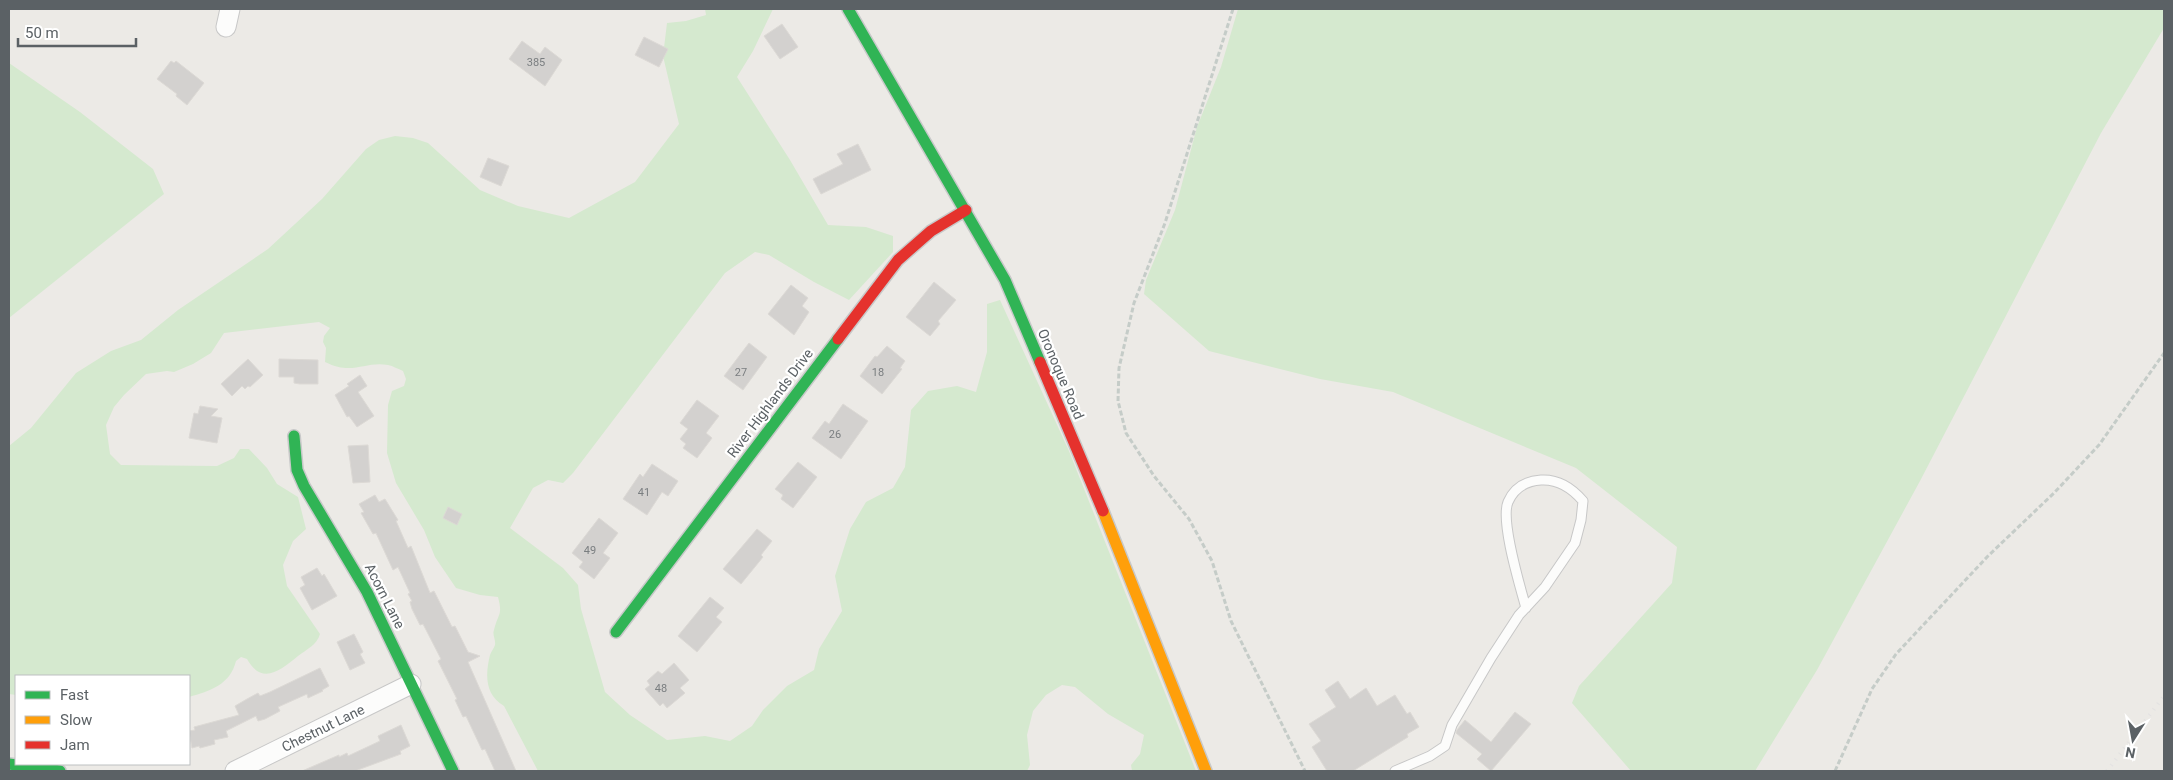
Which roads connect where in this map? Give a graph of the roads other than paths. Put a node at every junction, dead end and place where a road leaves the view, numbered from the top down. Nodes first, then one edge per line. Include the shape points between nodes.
1 (848, 9) edge
2 (966, 210) junction
3 (294, 436) dead end
4 (1526, 608) junction
5 (616, 632) dead end
6 (411, 684) junction
7 (16, 765) edge
8 (60, 771) edge
9 (235, 771) edge
10 (453, 771) edge
11 (1206, 771) edge
12 (1395, 771) edge

1 - 2 street, Oronoque Road
2 - 5 street, River Highlands Drive via 931,231 888,272
2 - 11 street, Oronoque Road via 1005,280 1066,422
3 - 6 street, Acorn Lane via 298,470 304,486 367,592
4 - 4 lane via 1545,587 1575,543 1581,520 1583,502 1576,493 1553,479 1521,485 1507,504 1509,535
4 - 12 lane via 1466,700 1445,746
6 - 9 street, Chestnut Lane
6 - 10 street, Acorn Lane
7 - 8 street

